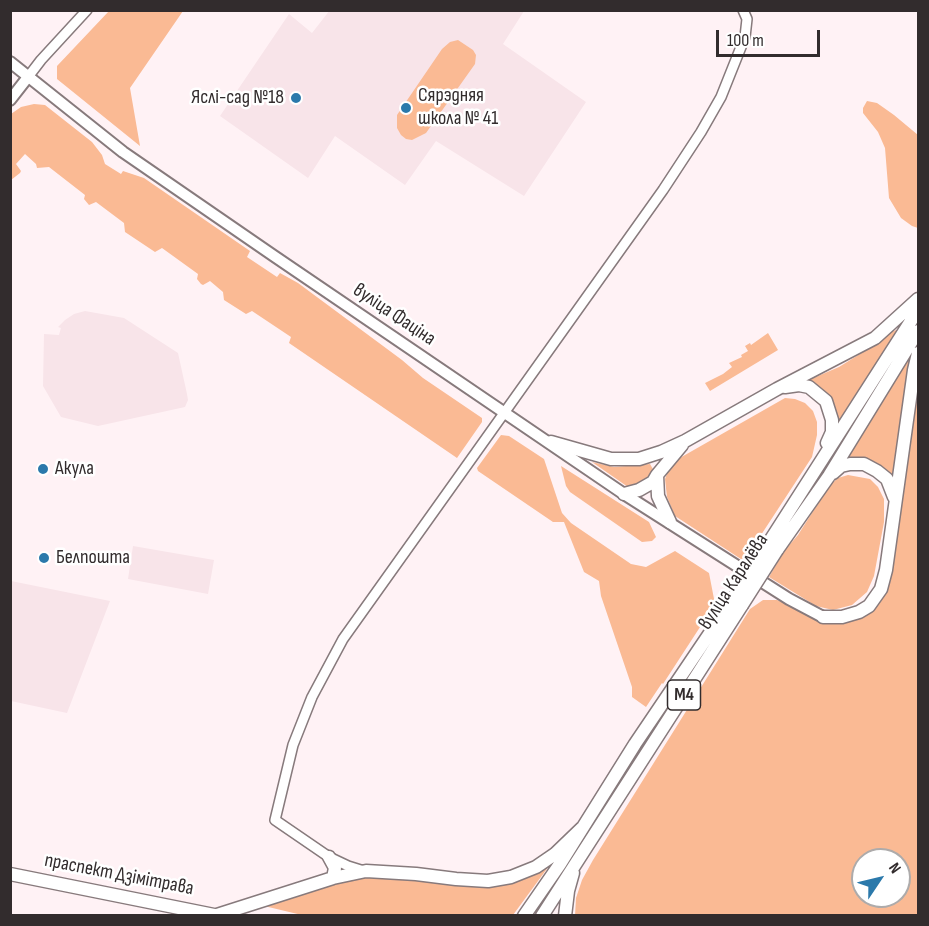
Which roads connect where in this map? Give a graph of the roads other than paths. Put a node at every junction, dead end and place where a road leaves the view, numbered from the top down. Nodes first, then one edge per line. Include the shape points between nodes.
1 (87, 10) edge
2 (743, 10) edge
3 (10, 62) edge
4 (28, 77) junction
5 (10, 100) edge
6 (918, 299) edge
7 (918, 310) edge
8 (918, 331) edge
9 (918, 353) edge
10 (777, 389) junction
11 (506, 412) junction
12 (685, 441) junction
13 (551, 442) junction
14 (816, 469) junction
15 (657, 476) junction
16 (830, 476) junction
17 (624, 494) junction
18 (896, 504) junction
19 (670, 522) junction
20 (772, 547) junction
21 (737, 602) junction
22 (823, 616) joint
23 (582, 828) junction
24 (581, 854) junction
25 (329, 857) junction
26 (366, 871) junction
27 (10, 874) edge
28 (333, 878) junction
29 (218, 915) edge
30 (524, 915) edge
31 (542, 915) edge
32 (565, 915) edge

1 - 4 street
2 - 11 street via 746,37 721,97 701,132
3 - 4 main road, вуліца Фаціна
4 - 5 main road
4 - 11 main road, вуліца Фаціна via 123,152
6 - 10 main road via 875,338
7 - 14 main road, вуліца Каралёва / М4
8 - 16 main road, вуліца Каралёва / М4
9 - 18 main road
10 - 12 main road
10 - 14 main road via 809,387 826,401 832,432
11 - 13 main road, вуліца Фаціна
11 - 25 street via 343,639 312,697 292,746 275,820
12 - 13 main road via 639,459 611,459
12 - 15 main road
13 - 17 main road, вуліца Фаціна
14 - 20 main road, вуліца Каралёва / М4
15 - 17 main road via 639,490
15 - 19 main road via 657,496
16 - 18 main road via 841,466 864,464 887,479
16 - 20 main road, вуліца Каралёва / М4
17 - 19 main road, вуліца Фаціна
18 - 22 main road via 886,570 876,598 851,615
19 - 22 main road, вуліца Фаціна via 789,599
20 - 21 main road, вуліца Каралёва / М4, bridge
21 - 23 main road, вуліца Каралёва / М4 via 635,744
21 - 24 main road, вуліца Каралёва / М4
23 - 26 main road via 555,854 511,877 488,881
23 - 30 main road, М4
24 - 31 main road, М4
24 - 32 main road via 568,891
25 - 26 street
25 - 28 main road via 335,868
26 - 28 main road
27 - 29 main road, праспект Дзімітрава
28 - 29 main road

